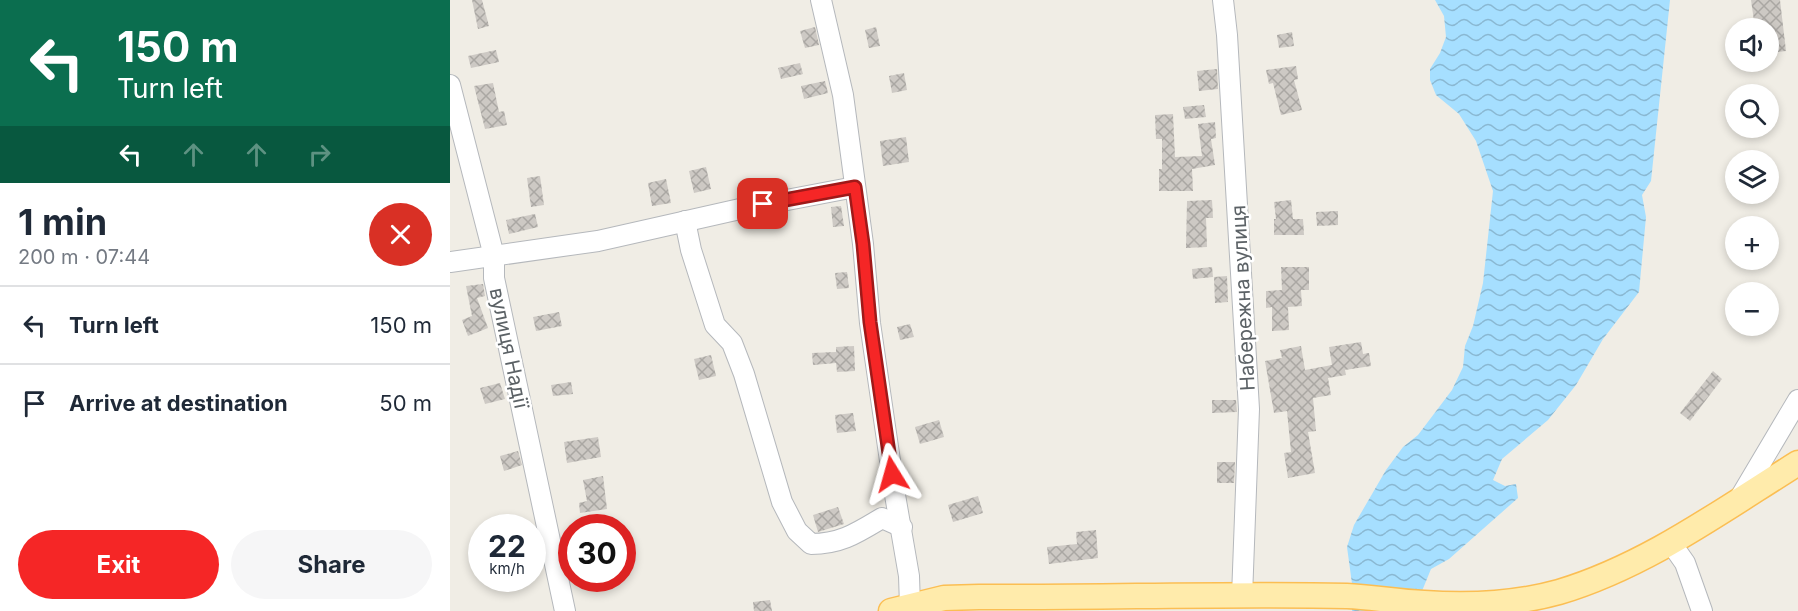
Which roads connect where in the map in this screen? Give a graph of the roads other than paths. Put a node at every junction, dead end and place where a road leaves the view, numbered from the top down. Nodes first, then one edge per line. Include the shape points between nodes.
1 (821, 0) edge
2 (1223, 0) edge
3 (450, 85) edge
4 (855, 187) junction
5 (685, 221) junction
6 (494, 256) junction
7 (450, 262) edge
8 (1798, 400) edge
9 (1798, 463) edge
10 (1738, 501) junction
11 (902, 527) junction
12 (1671, 543) junction
13 (1242, 597) junction
14 (1074, 604) edge
15 (900, 608) edge
16 (565, 611) edge
17 (1702, 611) edge

1 - 4 street via 843,94
2 - 13 street, Набережна вулиця via 1249,409
3 - 6 street, вулиця Надії
4 - 5 street
4 - 11 street via 870,322
5 - 6 street via 598,241
5 - 11 street via 715,325 732,343 782,502 797,531 812,544 831,544 882,518
6 - 7 street
6 - 16 street, вулиця Надії via 494,278
8 - 10 street
9 - 10 main road
10 - 12 main road
11 - 15 street via 909,576
12 - 13 main road via 1618,570 1557,592 1516,600 1475,604 1349,596
12 - 17 street via 1685,563
13 - 14 main road
14 - 15 main road via 956,598

